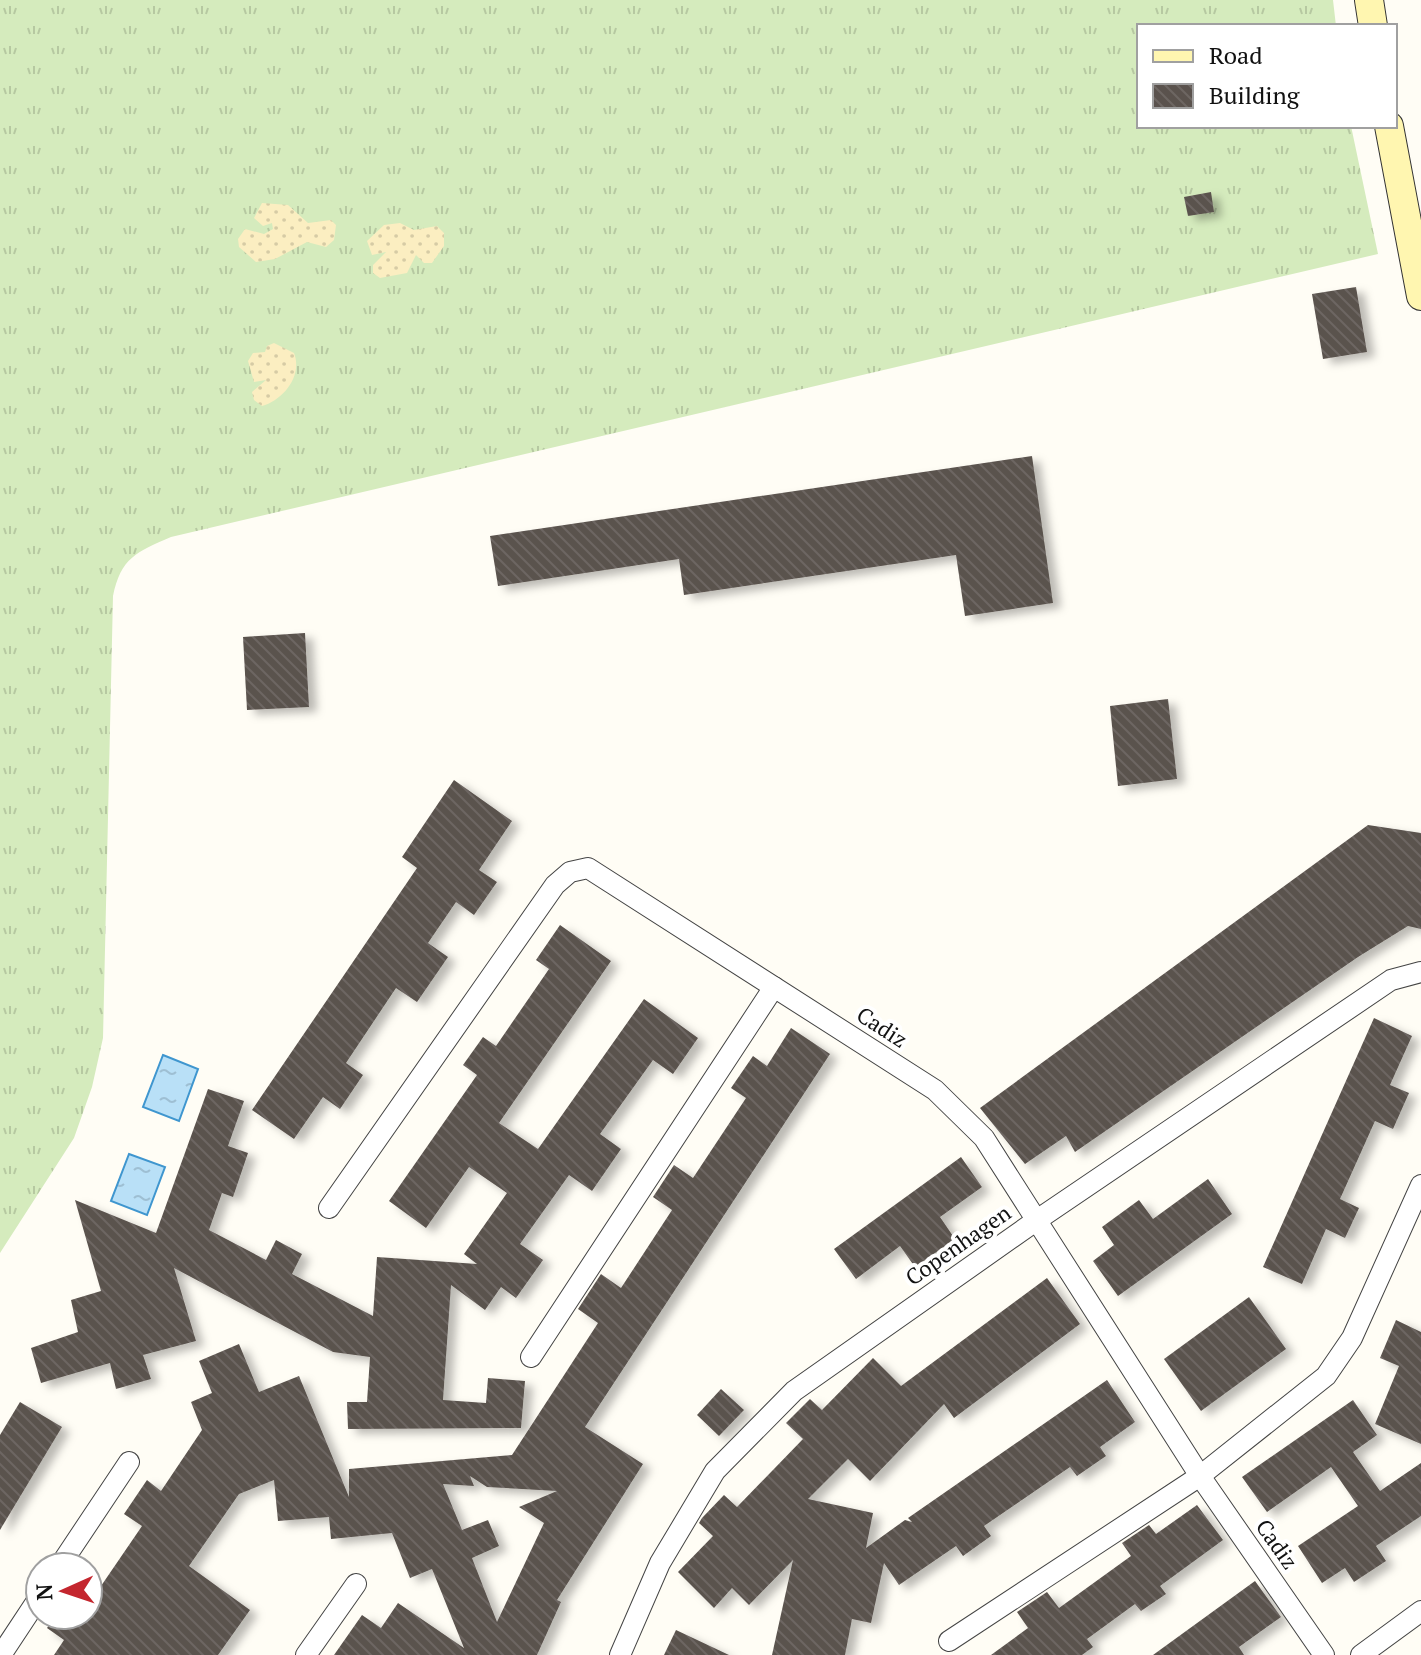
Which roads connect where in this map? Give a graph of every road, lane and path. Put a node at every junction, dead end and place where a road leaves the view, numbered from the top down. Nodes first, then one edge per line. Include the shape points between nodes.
1 (1369, 0) edge
2 (1373, 24) edge
3 (1389, 128) edge
4 (1421, 296) edge
5 (1421, 972) edge
6 (774, 987) junction
7 (1421, 1185) edge
8 (329, 1208) dead end
9 (1037, 1220) junction
10 (531, 1357) dead end
11 (129, 1462) dead end
12 (1200, 1476) junction
13 (70, 1551) edge
14 (356, 1584) dead end
15 (1421, 1611) edge
16 (24, 1620) edge
17 (949, 1641) dead end
18 (1, 1655) edge
19 (306, 1655) edge
20 (620, 1655) edge
21 (1324, 1655) edge
22 (1361, 1655) edge

1 - 2 main road
3 - 4 main road
5 - 9 street, Copenhagen via 1391,980
6 - 8 street, Cadiz via 588,868 570,872 555,885
6 - 9 street, Cadiz via 935,1090 984,1138
6 - 10 street
7 - 12 street via 1352,1338 1326,1376
9 - 12 street, Cadiz
9 - 20 street, Copenhagen via 794,1391 715,1471 660,1563
11 - 13 street
12 - 17 street
12 - 21 street, Cadiz
14 - 19 street
15 - 22 street
16 - 18 street

